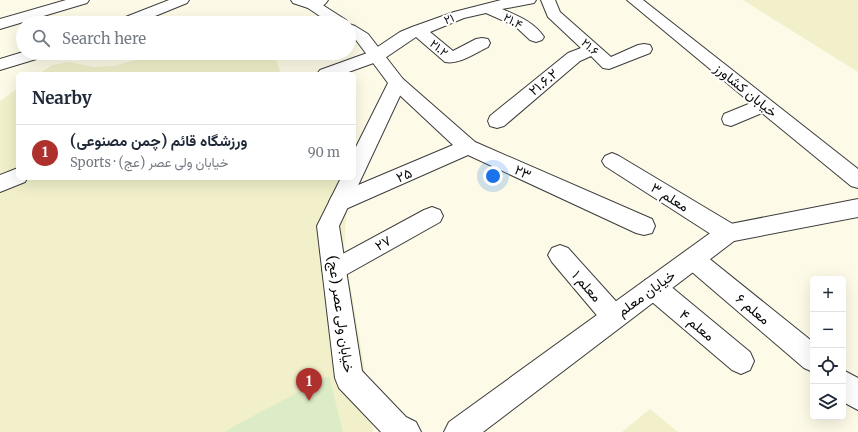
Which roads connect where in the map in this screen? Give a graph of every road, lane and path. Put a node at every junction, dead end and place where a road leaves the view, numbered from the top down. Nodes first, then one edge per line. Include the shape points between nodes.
1 (82, 0) edge
2 (182, 0) edge
3 (529, 0) edge
4 (548, 0) edge
5 (634, 0) edge
6 (311, 2) edge
7 (488, 8) junction
8 (27, 16) edge
9 (142, 16) edge
10 (330, 16) edge
11 (16, 19) edge
12 (0, 24) edge
13 (418, 30) junction
14 (356, 33) edge
15 (536, 37) dead end
16 (482, 43) dead end
17 (644, 49) dead end
18 (592, 50) junction
19 (376, 56) junction
20 (16, 60) edge
21 (0, 65) edge
22 (332, 72) edge
23 (397, 83) junction
24 (764, 105) junction
25 (731, 119) dead end
26 (497, 121) dead end
27 (468, 147) junction
28 (612, 161) dead end
29 (356, 168) edge
30 (16, 177) edge
31 (350, 180) edge
32 (858, 180) edge
33 (0, 184) edge
34 (340, 202) junction
35 (858, 208) edge
36 (432, 216) dead end
37 (644, 226) dead end
38 (728, 233) junction
39 (560, 255) dead end
40 (693, 259) junction
41 (334, 270) junction
42 (654, 288) junction
43 (614, 317) junction
44 (810, 356) edge
45 (741, 361) dead end
46 (846, 386) edge
47 (858, 396) edge
48 (406, 432) edge
49 (459, 432) edge

1 - 8 street
2 - 9 street
3 - 7 street, ۲۱
4 - 18 street, ۲۱.۶ via 553,14
5 - 24 street, خیابان کشاورز
6 - 10 street
7 - 13 street, ۲۱ via 459,15
7 - 15 street, ۲۱.۴ via 521,23
11 - 12 street
13 - 16 street, ۲۱.۲ via 450,58
13 - 19 street, ۲۱ via 406,35
14 - 19 street via 362,37
17 - 18 street, ۲۱.۶ via 609,64
18 - 26 street, ۲۱.۶.۲ via 574,57
19 - 22 street, ۲۱
19 - 23 street
20 - 21 street
23 - 27 street, ۲۳
23 - 29 street
24 - 25 street
24 - 32 street, خیابان کشاورز
27 - 34 street, ۲۵
27 - 37 street, ۲۳
28 - 38 street, ۳ معلم
30 - 33 street
31 - 34 street, خیابان ولی عصر (عج)
34 - 41 street, خیابان ولی عصر (عج) via 328,226
35 - 38 street, خیابان معلم
36 - 41 street, ۲۷
38 - 40 street, خیابان معلم
39 - 43 street, ۱ معلم
40 - 42 street, خیابان معلم
40 - 44 street, ۶ معلم
41 - 48 street, خیابان ولی عصر (عج) via 349,378 396,427
42 - 43 street, خیابان معلم
42 - 45 street, ۴ معلم
43 - 49 street, خیابان معلم
46 - 47 street

